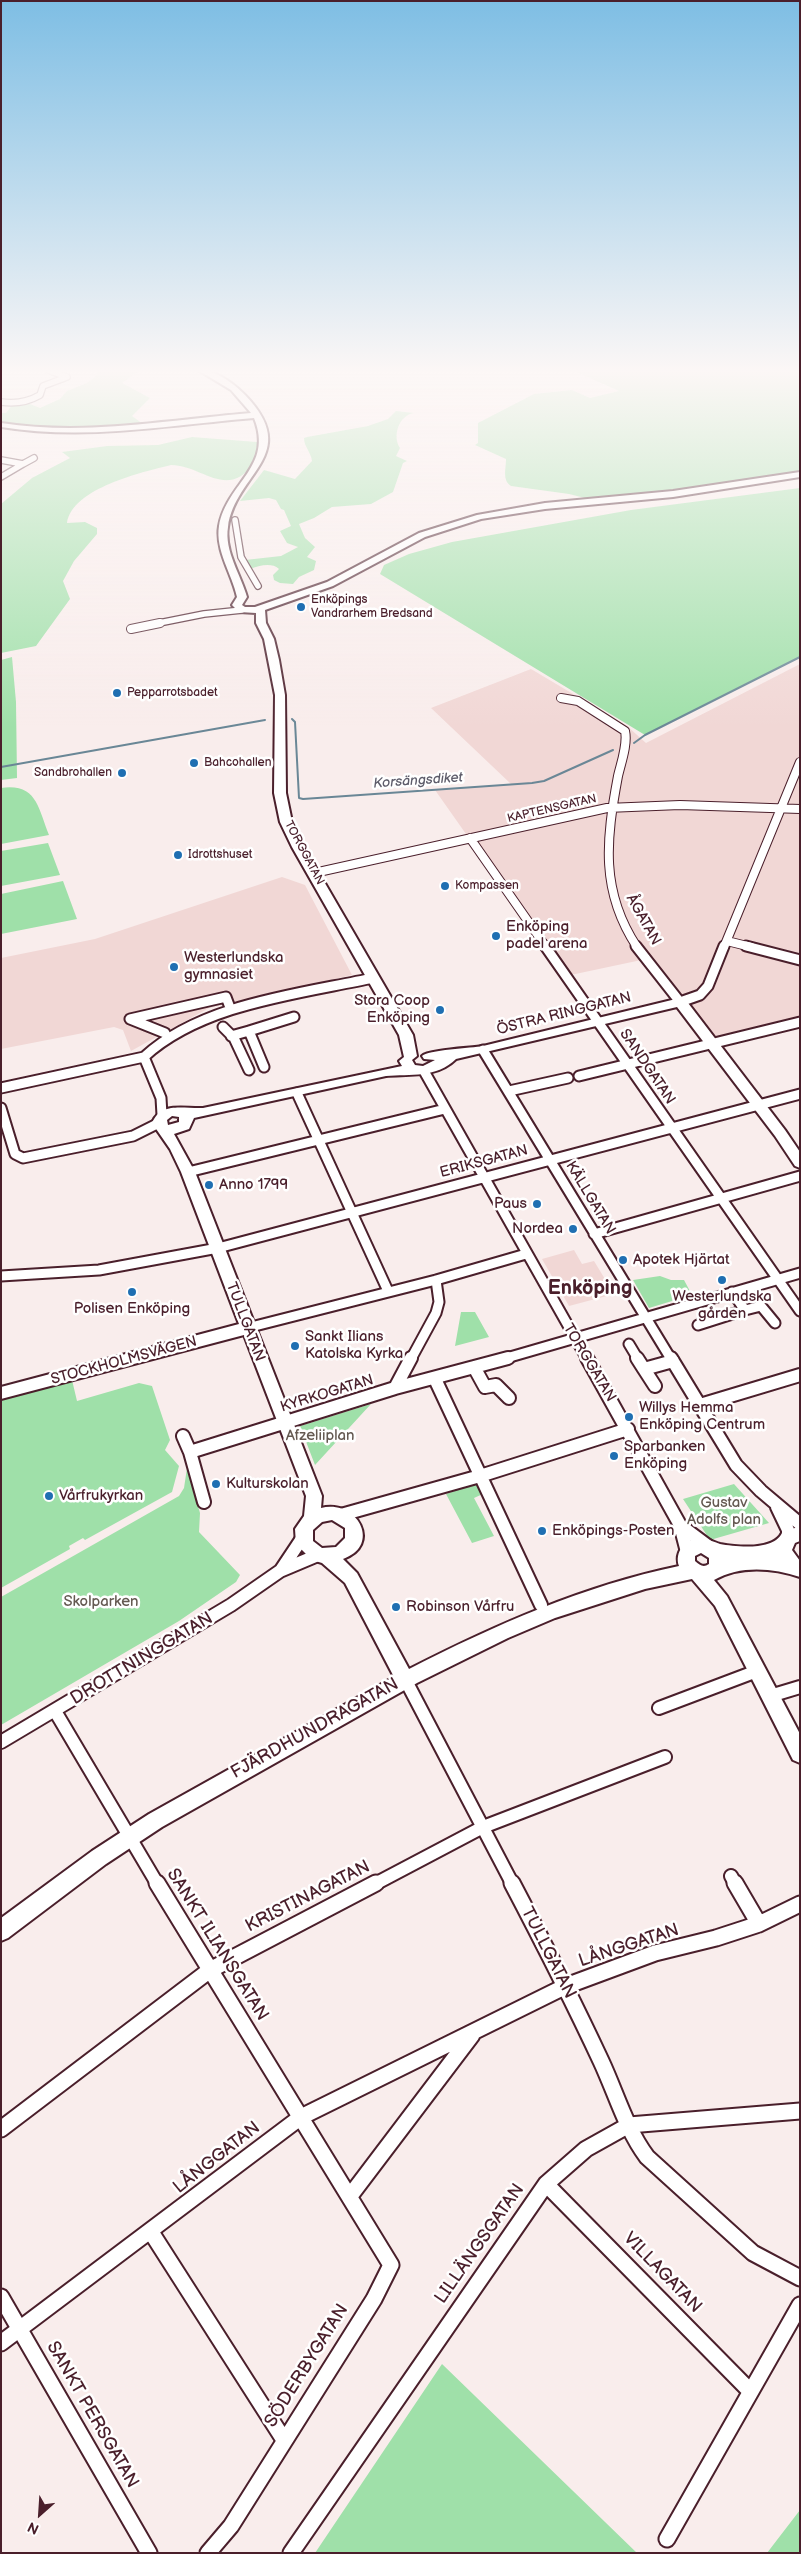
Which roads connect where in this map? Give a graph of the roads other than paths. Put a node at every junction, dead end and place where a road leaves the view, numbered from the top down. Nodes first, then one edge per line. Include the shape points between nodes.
1 (239, 489) edge
2 (704, 489) edge
3 (235, 520) dead end
4 (241, 556) junction
5 (228, 558) junction
6 (240, 583) junction
7 (258, 586) dead end
8 (257, 601) junction
9 (242, 606) junction
10 (261, 623) junction
11 (131, 629) dead end
12 (561, 698) dead end
13 (800, 762) edge
14 (781, 807) junction
15 (614, 808) junction
16 (800, 809) edge
17 (470, 838) junction
18 (314, 873) junction
19 (727, 941) junction
20 (800, 960) edge
21 (373, 978) junction
22 (680, 1002) junction
23 (229, 1004) dead end
24 (294, 1016) dead end
25 (599, 1022) junction
26 (800, 1022) edge
27 (223, 1027) dead end
28 (249, 1031) junction
29 (165, 1034) dead end
30 (232, 1036) junction
31 (711, 1042) junction
32 (483, 1050) junction
33 (144, 1057) junction
34 (420, 1061) junction
35 (627, 1064) junction
36 (264, 1067) dead end
37 (249, 1070) dead end
38 (579, 1076) dead end
39 (568, 1078) dead end
40 (1, 1088) edge
41 (509, 1092) junction
42 (297, 1093) junction
43 (800, 1094) edge
44 (161, 1098) junction
45 (758, 1106) junction
46 (1, 1108) edge
47 (445, 1109) junction
48 (181, 1120) junction
49 (162, 1122) junction
50 (671, 1128) junction
51 (319, 1140) junction
52 (176, 1147) junction
53 (797, 1157) edge
54 (550, 1160) junction
55 (188, 1172) junction
56 (800, 1176) edge
57 (482, 1177) junction
58 (787, 1181) junction
59 (800, 1181) edge
60 (721, 1199) junction
61 (352, 1214) junction
62 (594, 1234) junction
63 (218, 1248) junction
64 (526, 1254) junction
65 (800, 1273) edge
66 (1, 1276) edge
67 (436, 1280) junction
68 (778, 1280) junction
69 (388, 1291) junction
70 (732, 1292) junction
71 (237, 1298) junction
72 (745, 1310) junction
73 (800, 1311) edge
74 (646, 1317) junction
75 (775, 1323) dead end
76 (698, 1325) dead end
77 (247, 1328) junction
78 (208, 1338) junction
79 (574, 1338) junction
80 (628, 1344) dead end
81 (673, 1361) junction
82 (474, 1367) junction
83 (644, 1369) junction
84 (800, 1374) edge
85 (435, 1379) junction
86 (655, 1386) dead end
87 (395, 1388) junction
88 (1, 1393) edge
89 (509, 1398) dead end
90 (700, 1405) junction
91 (284, 1423) junction
92 (628, 1429) junction
93 (183, 1436) dead end
94 (190, 1452) junction
95 (480, 1476) junction
96 (314, 1496) junction
97 (774, 1501) junction
98 (204, 1502) dead end
99 (367, 1507) junction
100 (312, 1518) junction
101 (342, 1518) junction
102 (800, 1524) edge
103 (680, 1525) junction
104 (303, 1537) junction
105 (791, 1538) edge
106 (711, 1548) junction
107 (346, 1551) junction
108 (323, 1556) junction
109 (691, 1563) junction
110 (795, 1568) edge
111 (717, 1569) junction
112 (280, 1571) junction
113 (350, 1578) junction
114 (721, 1600) junction
115 (541, 1605) dead end
116 (756, 1671) junction
117 (405, 1679) junction
118 (800, 1687) edge
119 (770, 1696) junction
120 (659, 1708) dead end
121 (55, 1711) junction
122 (1, 1742) edge
123 (800, 1754) edge
124 (665, 1757) dead end
125 (483, 1827) junction
126 (130, 1836) junction
127 (731, 1876) dead end
128 (800, 1904) edge
129 (759, 1924) junction
130 (1, 1931) edge
131 (210, 1970) junction
132 (566, 1986) junction
133 (474, 2033) junction
134 (800, 2111) edge
135 (301, 2117) junction
136 (628, 2125) junction
137 (1, 2129) edge
138 (546, 2184) junction
139 (350, 2196) junction
140 (151, 2232) junction
141 (800, 2278) edge
142 (1, 2297) edge
143 (800, 2305) edge
144 (20, 2329) junction
145 (1, 2343) edge
146 (750, 2391) junction
147 (284, 2440) junction
148 (668, 2539) dead end
149 (149, 2553) edge
150 (208, 2553) edge
151 (291, 2553) edge

1 - 5 street via 225,516 223,536
2 - 8 street via 545,506 480,517 422,535 314,592 289,599
3 - 4 street
4 - 5 street
4 - 7 street
5 - 6 street
6 - 8 street
6 - 9 street
8 - 9 street
8 - 10 street, TORGGATAN
9 - 10 street, TORGGATAN
9 - 11 street
10 - 18 street, TORGGATAN via 271,646 280,695 282,808 298,847
12 - 15 street, ÅGATAN via 578,701 625,731
13 - 14 street
14 - 15 street, KAPTENSGATAN via 680,805
14 - 16 street, KAPTENSGATAN
14 - 19 street
15 - 17 street, KAPTENSGATAN
15 - 22 street, ÅGATAN via 608,851 610,892 614,904 640,952
17 - 18 street, KAPTENSGATAN
17 - 25 street, SANDGATAN
18 - 21 street, TORGGATAN
19 - 20 street
19 - 22 street via 708,986 700,995
21 - 33 street via 220,1012 157,1044
21 - 34 street, TORGGATAN
22 - 25 street, ÖSTRA RINGGATAN
22 - 31 street, ÅGATAN
23 - 29 street via 226,998 130,1019
24 - 28 street
25 - 32 street, ÖSTRA RINGGATAN
25 - 35 street, SANDGATAN
26 - 31 street
27 - 30 street
28 - 30 street
28 - 36 street
30 - 37 street
31 - 35 street
31 - 45 street, ÅGATAN
32 - 34 street, ÖSTRA RINGGATAN
32 - 41 street, KÄLLGATAN
33 - 40 street
33 - 44 street
34 - 42 street, ÖSTRA RINGGATAN
34 - 47 street, TORGGATAN
35 - 38 street
35 - 50 street, SANDGATAN
39 - 41 street
41 - 54 street, KÄLLGATAN
42 - 48 street, ÖSTRA RINGGATAN
42 - 51 street
43 - 45 street, ERIKSGATAN
44 - 48 street
44 - 49 street
45 - 50 street, ERIKSGATAN
45 - 53 street, ÅGATAN
46 - 49 street via 15,1154 23,1158 126,1137
47 - 51 street
47 - 57 street, TORGGATAN
48 - 49 street
48 - 52 street
49 - 52 street, TULLGATAN
50 - 54 street, ERIKSGATAN
50 - 60 street, SANDGATAN
51 - 55 street
51 - 61 street
52 - 55 street, TULLGATAN
54 - 57 street, ERIKSGATAN
54 - 62 street, KÄLLGATAN
55 - 63 street, TULLGATAN
56 - 58 street
57 - 61 street, ERIKSGATAN
57 - 64 street, TORGGATAN
58 - 59 street
58 - 60 street
60 - 62 street
60 - 68 street, SANDGATAN
61 - 63 street, ERIKSGATAN
61 - 69 street
62 - 74 street, KÄLLGATAN
63 - 66 street, ERIKSGATAN via 99,1270
63 - 71 street, TULLGATAN
64 - 67 street
64 - 79 street, TORGGATAN
65 - 68 street, KYRKOGATAN
67 - 69 street
67 - 87 street via 439,1302 436,1313
68 - 70 street, KYRKOGATAN
68 - 73 street, SANDGATAN
69 - 77 street
70 - 72 street
70 - 74 street, KYRKOGATAN
71 - 77 street, TULLGATAN
71 - 78 street via 232,1318
72 - 75 street via 761,1306
72 - 76 street
74 - 79 street, KYRKOGATAN
74 - 81 street, KÄLLGATAN
77 - 78 street, STOCKHOLMSVÄGEN
77 - 91 street, TULLGATAN
78 - 88 street, STOCKHOLMSVÄGEN
79 - 82 street, KYRKOGATAN
79 - 92 street, TORGGATAN
80 - 83 street
81 - 83 street
81 - 90 street, KÄLLGATAN
82 - 85 street, KYRKOGATAN
82 - 89 street via 484,1387 496,1385
83 - 86 street
84 - 90 street
85 - 87 street, KYRKOGATAN
85 - 95 street
87 - 91 street, KYRKOGATAN
90 - 97 street, KÄLLGATAN via 736,1465
91 - 94 street, KYRKOGATAN
91 - 96 street, TULLGATAN
92 - 95 street
92 - 103 street, TORGGATAN
93 - 94 street
94 - 98 street
95 - 99 street
95 - 115 street
96 - 100 street, TULLGATAN
96 - 101 street, TULLGATAN
97 - 102 street, KÄLLGATAN
97 - 105 street, KÄLLGATAN
99 - 101 street
99 - 101 street
100 - 101 street via 320,1514
100 - 104 street, DROTTNINGGATAN via 306,1524
101 - 107 street via 354,1541
103 - 106 street, TORGGATAN
103 - 109 street, TORGGATAN
104 - 108 street via 305,1544
104 - 112 street, DROTTNINGGATAN
105 - 106 street via 770,1551 727,1552
105 - 110 street via 786,1558
106 - 109 street via 699,1545
106 - 111 street via 720,1562
107 - 108 street, DROTTNINGGATAN
107 - 113 street, TULLGATAN
108 - 112 street, DROTTNINGGATAN
108 - 113 street, TULLGATAN
109 - 111 street via 708,1574
109 - 114 street, TORGGATAN
109 - 117 street, FJÄRDHUNDRAGATAN via 546,1614
110 - 111 street via 764,1561
111 - 114 street, TORGGATAN
112 - 121 street, DROTTNINGGATAN via 231,1605
113 - 117 street, TULLGATAN
114 - 116 street, TORGGATAN
116 - 119 street, TORGGATAN
116 - 120 street
117 - 125 street, TULLGATAN
117 - 126 street, FJÄRDHUNDRAGATAN via 181,1804
118 - 119 street
119 - 123 street, TORGGATAN
121 - 122 street, DROTTNINGGATAN
121 - 126 street, SANKT ILIANSGATAN
124 - 125 street, KRISTINAGATAN
125 - 131 street, KRISTINAGATAN
125 - 132 street, TULLGATAN
126 - 130 street, FJÄRDHUNDRAGATAN
126 - 131 street, SANKT ILIANSGATAN
127 - 129 street
128 - 129 street, LÅNGGATAN
129 - 132 street, LÅNGGATAN via 655,1954
131 - 135 street, SANKT ILIANSGATAN
131 - 137 street, KRISTINAGATAN
132 - 133 street, LÅNGGATAN
132 - 136 street, TULLGATAN
133 - 135 street, LÅNGGATAN
133 - 139 street, LÅNGGATAN
134 - 136 street, LILLÄNGSGATAN
135 - 139 street, SANKT ILIANSGATAN
135 - 140 street, LÅNGGATAN
136 - 138 street, LILLÄNGSGATAN via 586,2149
136 - 141 street, TULLGATAN via 647,2157 724,2228 753,2253
138 - 146 street, VILLAGATAN
138 - 151 street, LILLÄNGSGATAN
139 - 147 street, SÖDERBYGATAN via 391,2265 374,2299
140 - 144 street, LÅNGGATAN
140 - 147 street
142 - 144 street, SANKT PERSGATAN
143 - 146 street
144 - 145 street, LÅNGGATAN
144 - 149 street, SANKT PERSGATAN
146 - 148 street
147 - 150 street, SÖDERBYGATAN via 231,2526

